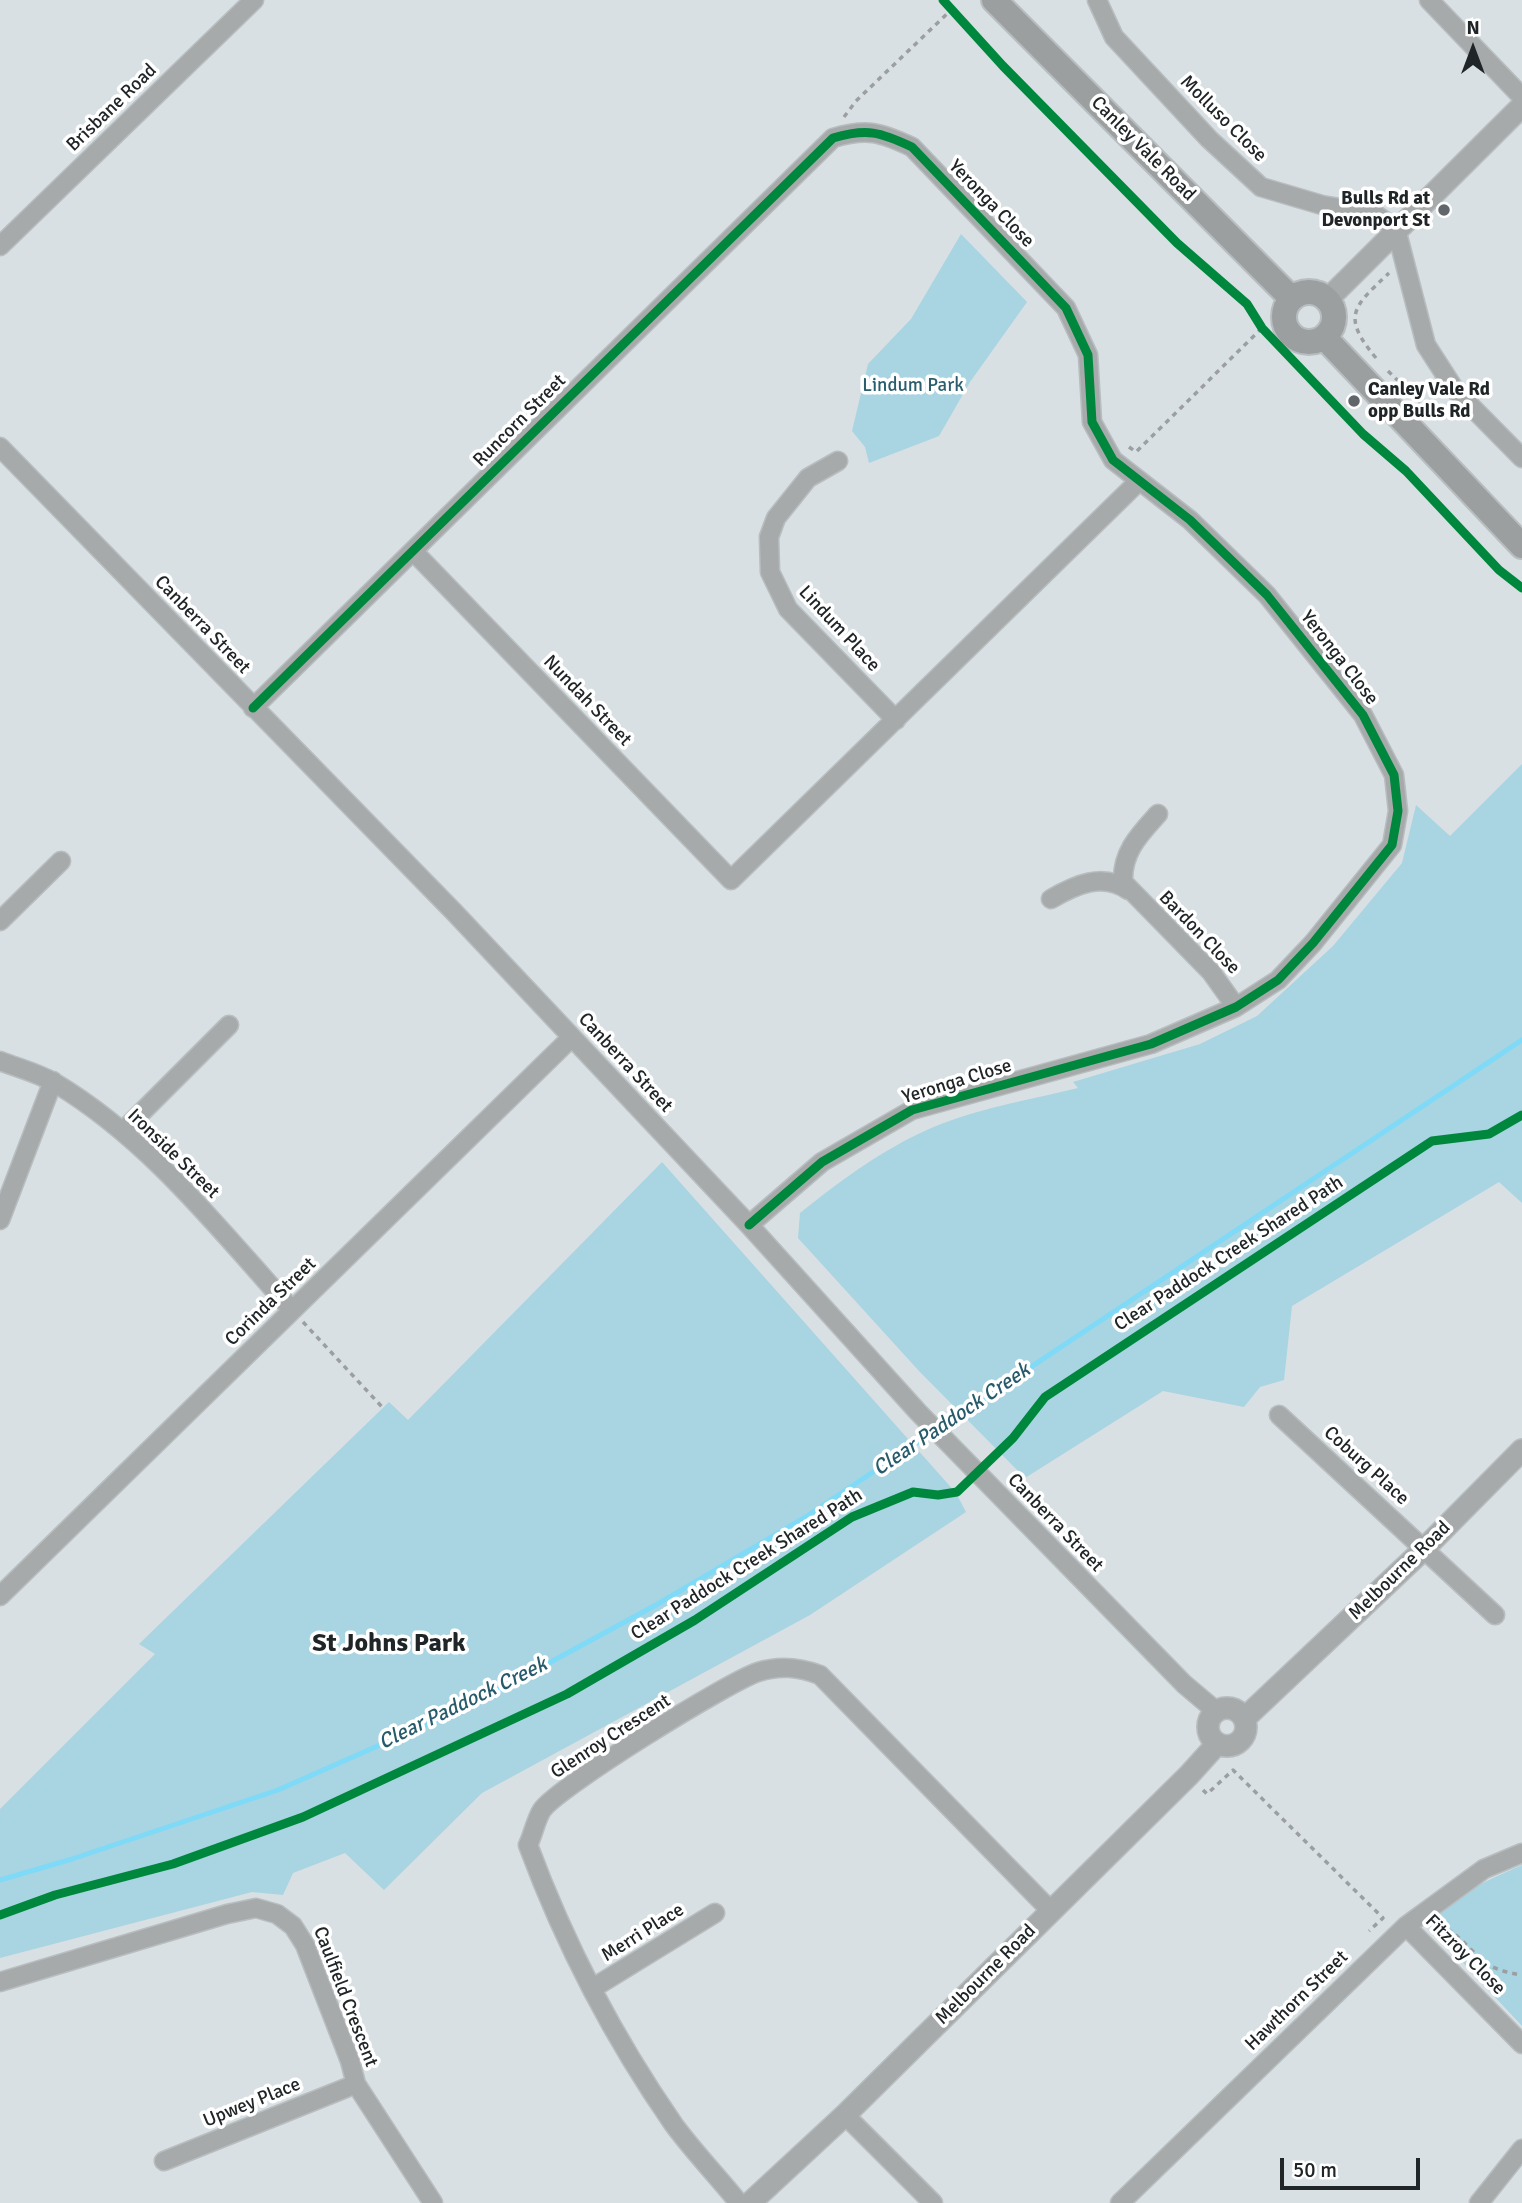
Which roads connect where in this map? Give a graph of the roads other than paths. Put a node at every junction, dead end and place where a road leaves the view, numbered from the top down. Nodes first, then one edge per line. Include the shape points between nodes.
1 (254, 0) edge
2 (994, 0) edge
3 (1097, 0) edge
4 (1429, 0) edge
5 (1522, 97) edge
6 (1522, 106) edge
7 (810, 158) joint
8 (1396, 229) junction
9 (0, 246) edge
10 (1291, 298) junction
11 (1328, 299) junction
12 (1324, 337) junction
13 (0, 447) edge
14 (1522, 458) edge
15 (838, 461) dead end
16 (1139, 481) junction
17 (1522, 546) edge
18 (414, 552) junction
19 (253, 708) junction
20 (896, 720) junction
21 (1158, 814) dead end
22 (61, 861) dead end
23 (1128, 890) junction
24 (1051, 899) dead end
25 (0, 921) edge
26 (1236, 1007) junction
27 (229, 1025) dead end
28 (572, 1037) junction
29 (0, 1061) edge
30 (53, 1082) junction
31 (123, 1131) junction
32 (0, 1220) edge
33 (749, 1225) junction
34 (292, 1310) junction
35 (1279, 1415) dead end
36 (1522, 1450) edge
37 (1425, 1548) junction
38 (0, 1596) edge
39 (1495, 1615) dead end
40 (1216, 1711) junction
41 (1245, 1718) junction
42 (1217, 1744) junction
43 (1522, 1853) edge
44 (1051, 1911) junction
45 (715, 1913) dead end
46 (1406, 1926) junction
47 (0, 1982) edge
48 (593, 1988) junction
49 (1522, 2044) edge
50 (356, 2084) junction
51 (845, 2115) junction
52 (1522, 2149) edge
53 (164, 2161) dead end
54 (433, 2203) edge
55 (739, 2203) edge
56 (750, 2203) edge
57 (933, 2203) edge
58 (1120, 2203) edge
59 (1479, 2203) edge

1 - 9 street, Brisbane Road
2 - 10 main road, Canley Vale Road
3 - 8 street, Molluso Close via 1114,37 1209,139 1261,187 1375,214
4 - 5 street
6 - 8 street
7 - 16 street, Yeronga Close via 833,138 861,130 912,147 1066,308 1087,355 1092,422 1113,460
7 - 18 street, Runcorn Street
8 - 11 street
8 - 14 street via 1426,345 1455,390
10 - 11 main road via 1310,292
10 - 12 main road via 1284,316 1290,333 1306,342
11 - 12 main road via 1335,319
12 - 17 main road
13 - 19 street, Canberra Street
15 - 20 street, Lindum Place via 808,478 776,518 769,546 771,572 788,609
16 - 20 street
16 - 26 street, Yeronga Close via 1190,520 1267,595 1363,715 1394,775 1398,811 1392,845 1278,980
18 - 19 street, Runcorn Street
18 - 20 street, Nundah Street via 731,880
19 - 28 street, Canberra Street
21 - 23 street, Bardon Close via 1129,847 1122,869
22 - 25 street
23 - 24 street, Bardon Close via 1113,883 1075,884
23 - 26 street, Bardon Close via 1211,972
26 - 33 street, Yeronga Close via 1150,1044 912,1110 822,1162
27 - 31 street
28 - 33 street, Canberra Street
28 - 34 street, Corinda Street
29 - 30 street, Ironside Street
30 - 31 street, Ironside Street
30 - 32 street
31 - 34 street, Ironside Street
33 - 40 street, Canberra Street via 918,1412 1184,1684
34 - 38 street, Corinda Street
35 - 37 street, Coburg Place
36 - 37 street, Melbourne Road
37 - 39 street, Coburg Place
37 - 41 street, Melbourne Road
40 - 41 street via 1232,1708
40 - 42 street via 1208,1724
41 - 42 street via 1242,1740 1231,1746
42 - 44 street, Melbourne Road
43 - 46 street, Hawthorn Street via 1484,1870
44 - 48 street, Glenroy Crescent via 820,1675 798,1666 757,1672 582,1778 542,1810 528,1845
44 - 51 street, Melbourne Road
45 - 48 street, Merri Place
46 - 49 street, Fitzroy Close
46 - 58 street, Hawthorn Street
47 - 50 street, Caulfield Crescent via 227,1914 256,1908 277,1914 293,1926 305,1945
48 - 55 street, Glenroy Crescent via 675,2126
50 - 53 street, Upwey Place
50 - 54 street, Caulfield Crescent
51 - 56 street, Melbourne Road
51 - 57 street
52 - 59 street

